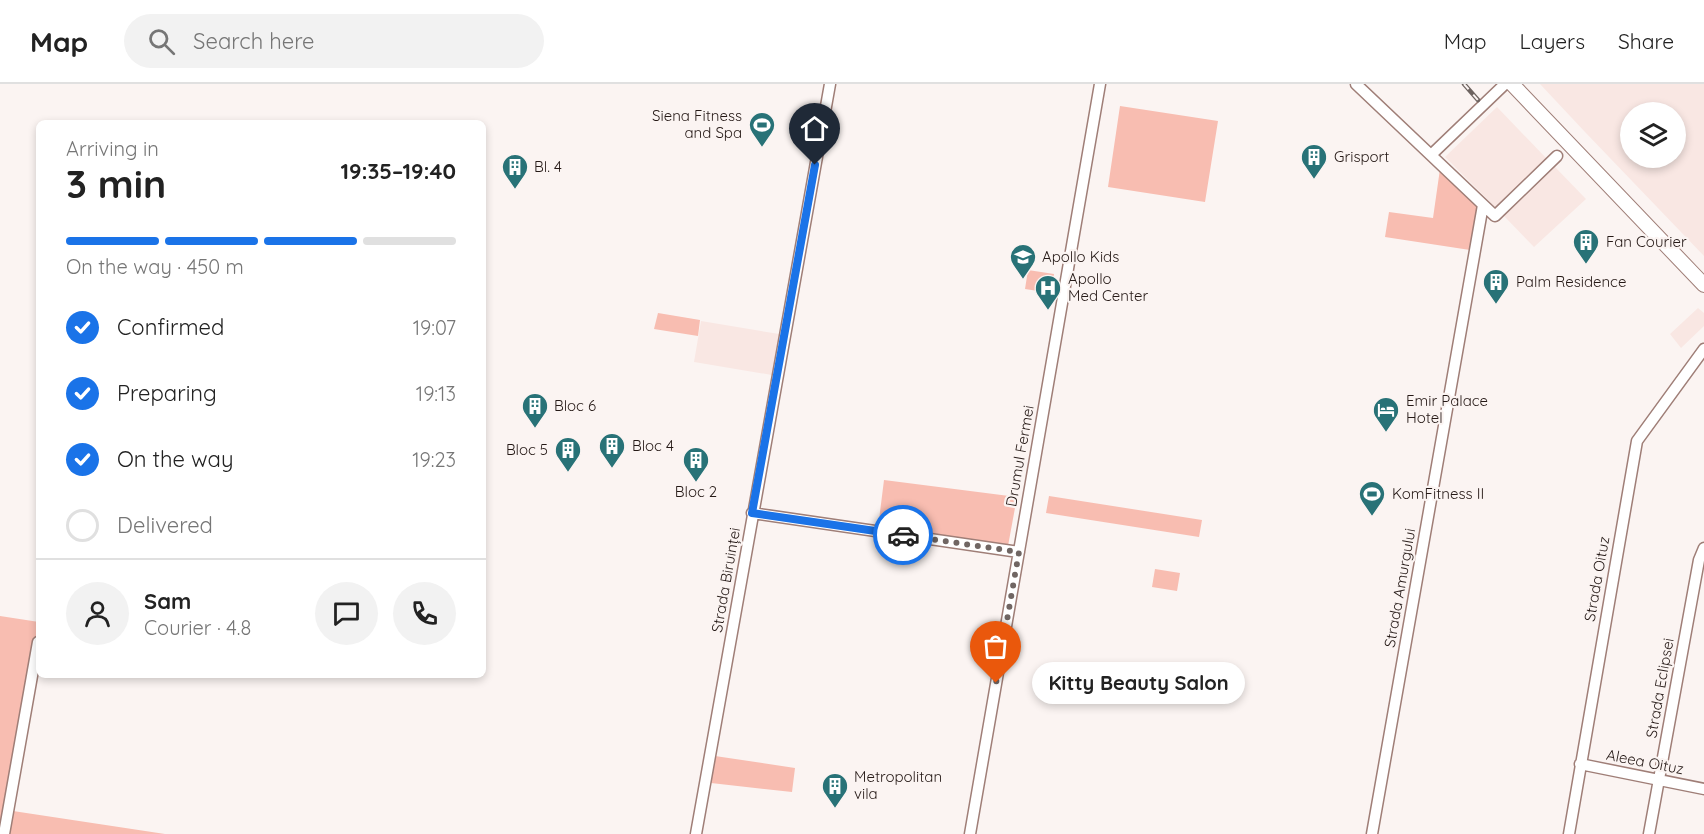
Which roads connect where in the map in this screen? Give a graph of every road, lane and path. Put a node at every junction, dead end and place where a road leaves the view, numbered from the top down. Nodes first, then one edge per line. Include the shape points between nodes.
1 (830, 84) edge
2 (1100, 84) edge
3 (1356, 84) edge
4 (1505, 84) edge
5 (1512, 84) edge
6 (1431, 155) junction
7 (1557, 156) dead end
8 (1483, 205) junction
9 (1704, 285) edge
10 (1704, 349) edge
11 (752, 513) junction
12 (1704, 548) edge
13 (1019, 552) junction
14 (36, 653) edge
15 (1580, 764) junction
16 (1659, 780) junction
17 (1704, 789) edge
18 (4, 834) edge
19 (696, 834) edge
20 (970, 834) edge
21 (1372, 834) edge
22 (1569, 834) edge
23 (1649, 834) edge

1 - 11 street, Strada Biruinței
2 - 13 street, Drumul Fermei
3 - 6 street
4 - 6 street
5 - 9 main road
6 - 8 street
7 - 8 street via 1495,216
8 - 21 street, Strada Amurgului
10 - 15 street, Strada Oituz via 1637,441
11 - 13 street
11 - 19 street, Strada Biruinței
12 - 16 street, Strada Eclipsei
13 - 20 street, Drumul Fermei
14 - 18 street
15 - 16 street, Aleea Oituz
15 - 22 street, Strada Oituz
16 - 17 street, Aleea Oituz
16 - 23 street, Strada Eclipsei

